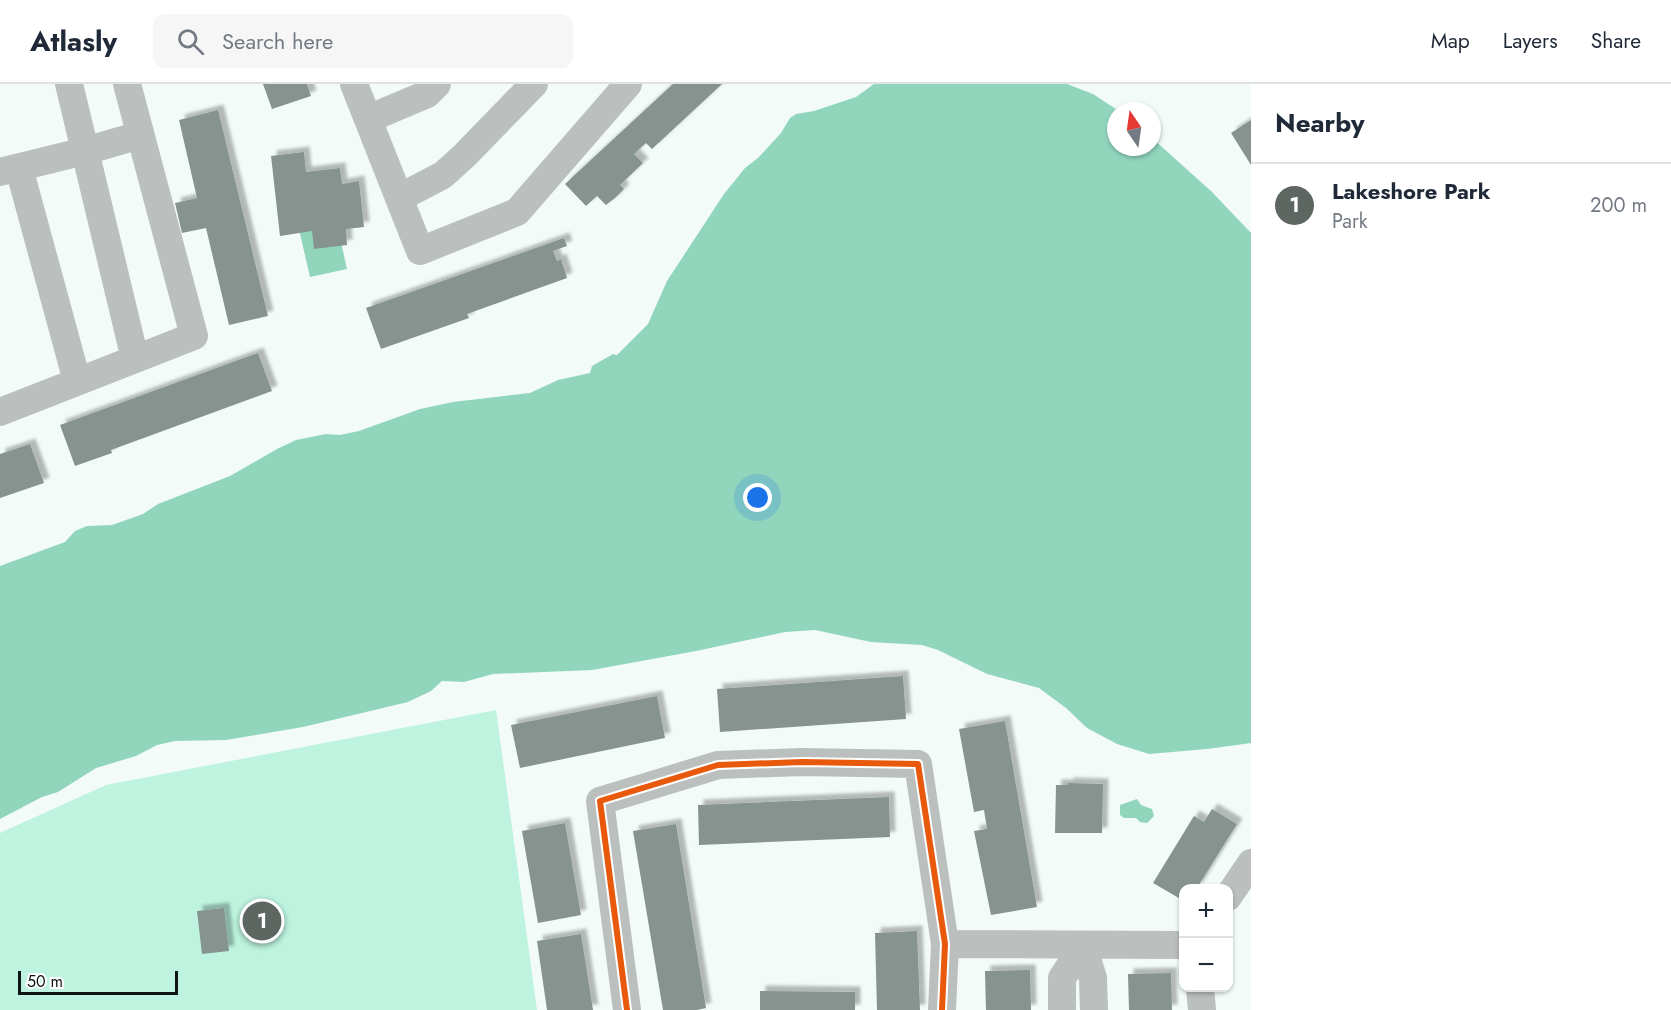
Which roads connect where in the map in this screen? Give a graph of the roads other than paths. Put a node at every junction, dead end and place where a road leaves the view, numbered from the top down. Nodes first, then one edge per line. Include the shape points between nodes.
1 (69, 84) edge
2 (127, 84) edge
3 (354, 84) edge
4 (534, 84) edge
5 (628, 84) edge
6 (429, 87) edge
7 (368, 119) junction
8 (140, 135) junction
9 (85, 151) junction
10 (9, 170) edge
11 (399, 198) junction
12 (135, 359) junction
13 (77, 381) junction
14 (0, 412) edge
15 (1251, 863) edge
16 (1233, 890) edge
17 (945, 944) junction
18 (1179, 945) edge
19 (1083, 946) junction
20 (1200, 992) edge
21 (627, 1010) edge
22 (942, 1010) edge
23 (1062, 1010) edge
24 (1094, 1010) edge
25 (1202, 1010) edge

1 - 9 street
2 - 8 street
3 - 7 street
4 - 11 street via 444,175
5 - 11 street via 517,212 420,251
6 - 7 street
7 - 11 street
8 - 9 street
8 - 12 street via 194,336
9 - 10 street
9 - 12 street
10 - 13 street
12 - 13 street
13 - 14 street
15 - 16 street
17 - 19 street
17 - 21 street via 918,764 717,765 600,801
17 - 22 street
18 - 19 street
19 - 23 street via 1062,978
19 - 24 street via 1093,978
20 - 25 street

